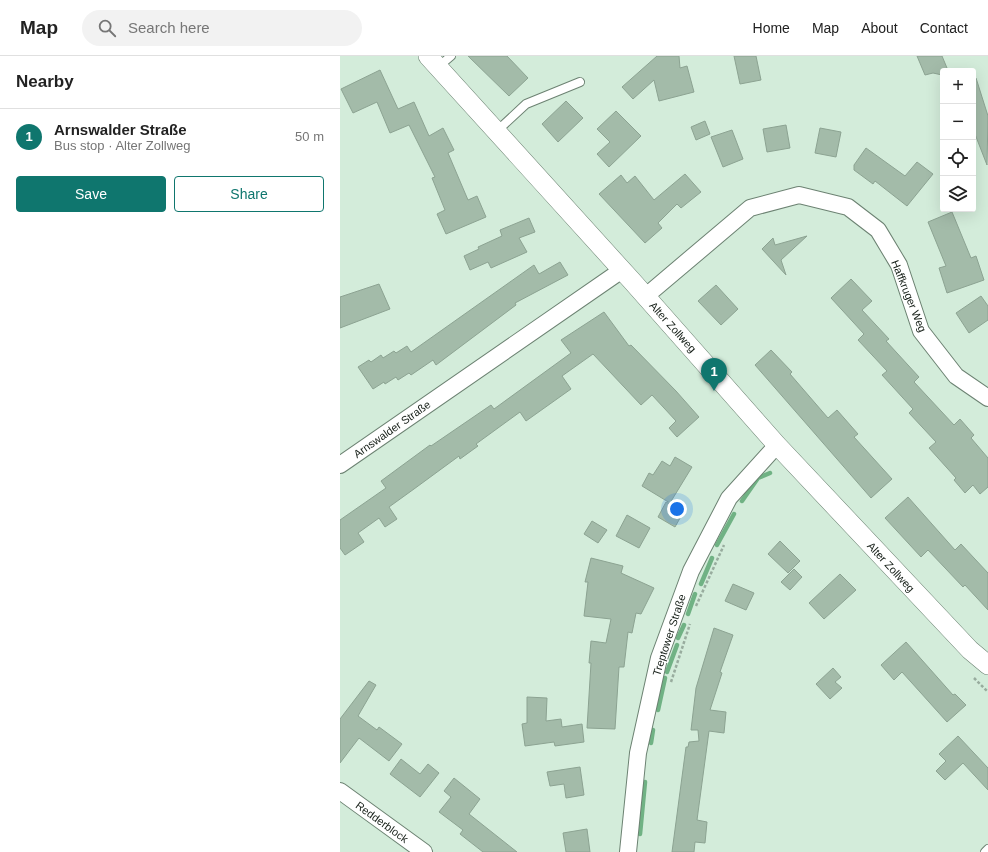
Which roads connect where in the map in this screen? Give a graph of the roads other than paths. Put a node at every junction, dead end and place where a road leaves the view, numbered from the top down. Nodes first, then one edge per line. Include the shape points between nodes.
1 (439, 60) edge
2 (580, 82) dead end
3 (496, 131) junction
4 (622, 270) junction
5 (646, 296) junction
6 (988, 398) edge
7 (777, 445) junction
8 (340, 465) edge
9 (988, 665) edge
10 (340, 791) edge
11 (988, 849) edge
12 (424, 852) edge
13 (628, 852) edge
14 (985, 852) edge

1 - 3 street, Alter Zollweg
2 - 3 lane via 526,104
3 - 4 street, Alter Zollweg
4 - 5 street, Alter Zollweg
4 - 8 street, Arnswalder Straße
5 - 6 street, Haffkruger Weg via 750,208 799,195 848,207 878,230 898,265 921,331 956,376
5 - 7 street, Alter Zollweg
7 - 9 street, Alter Zollweg via 970,650
7 - 13 street, Treptower Straße via 729,498 691,571 659,658 638,753
10 - 12 street, Redderblock
11 - 14 lane

